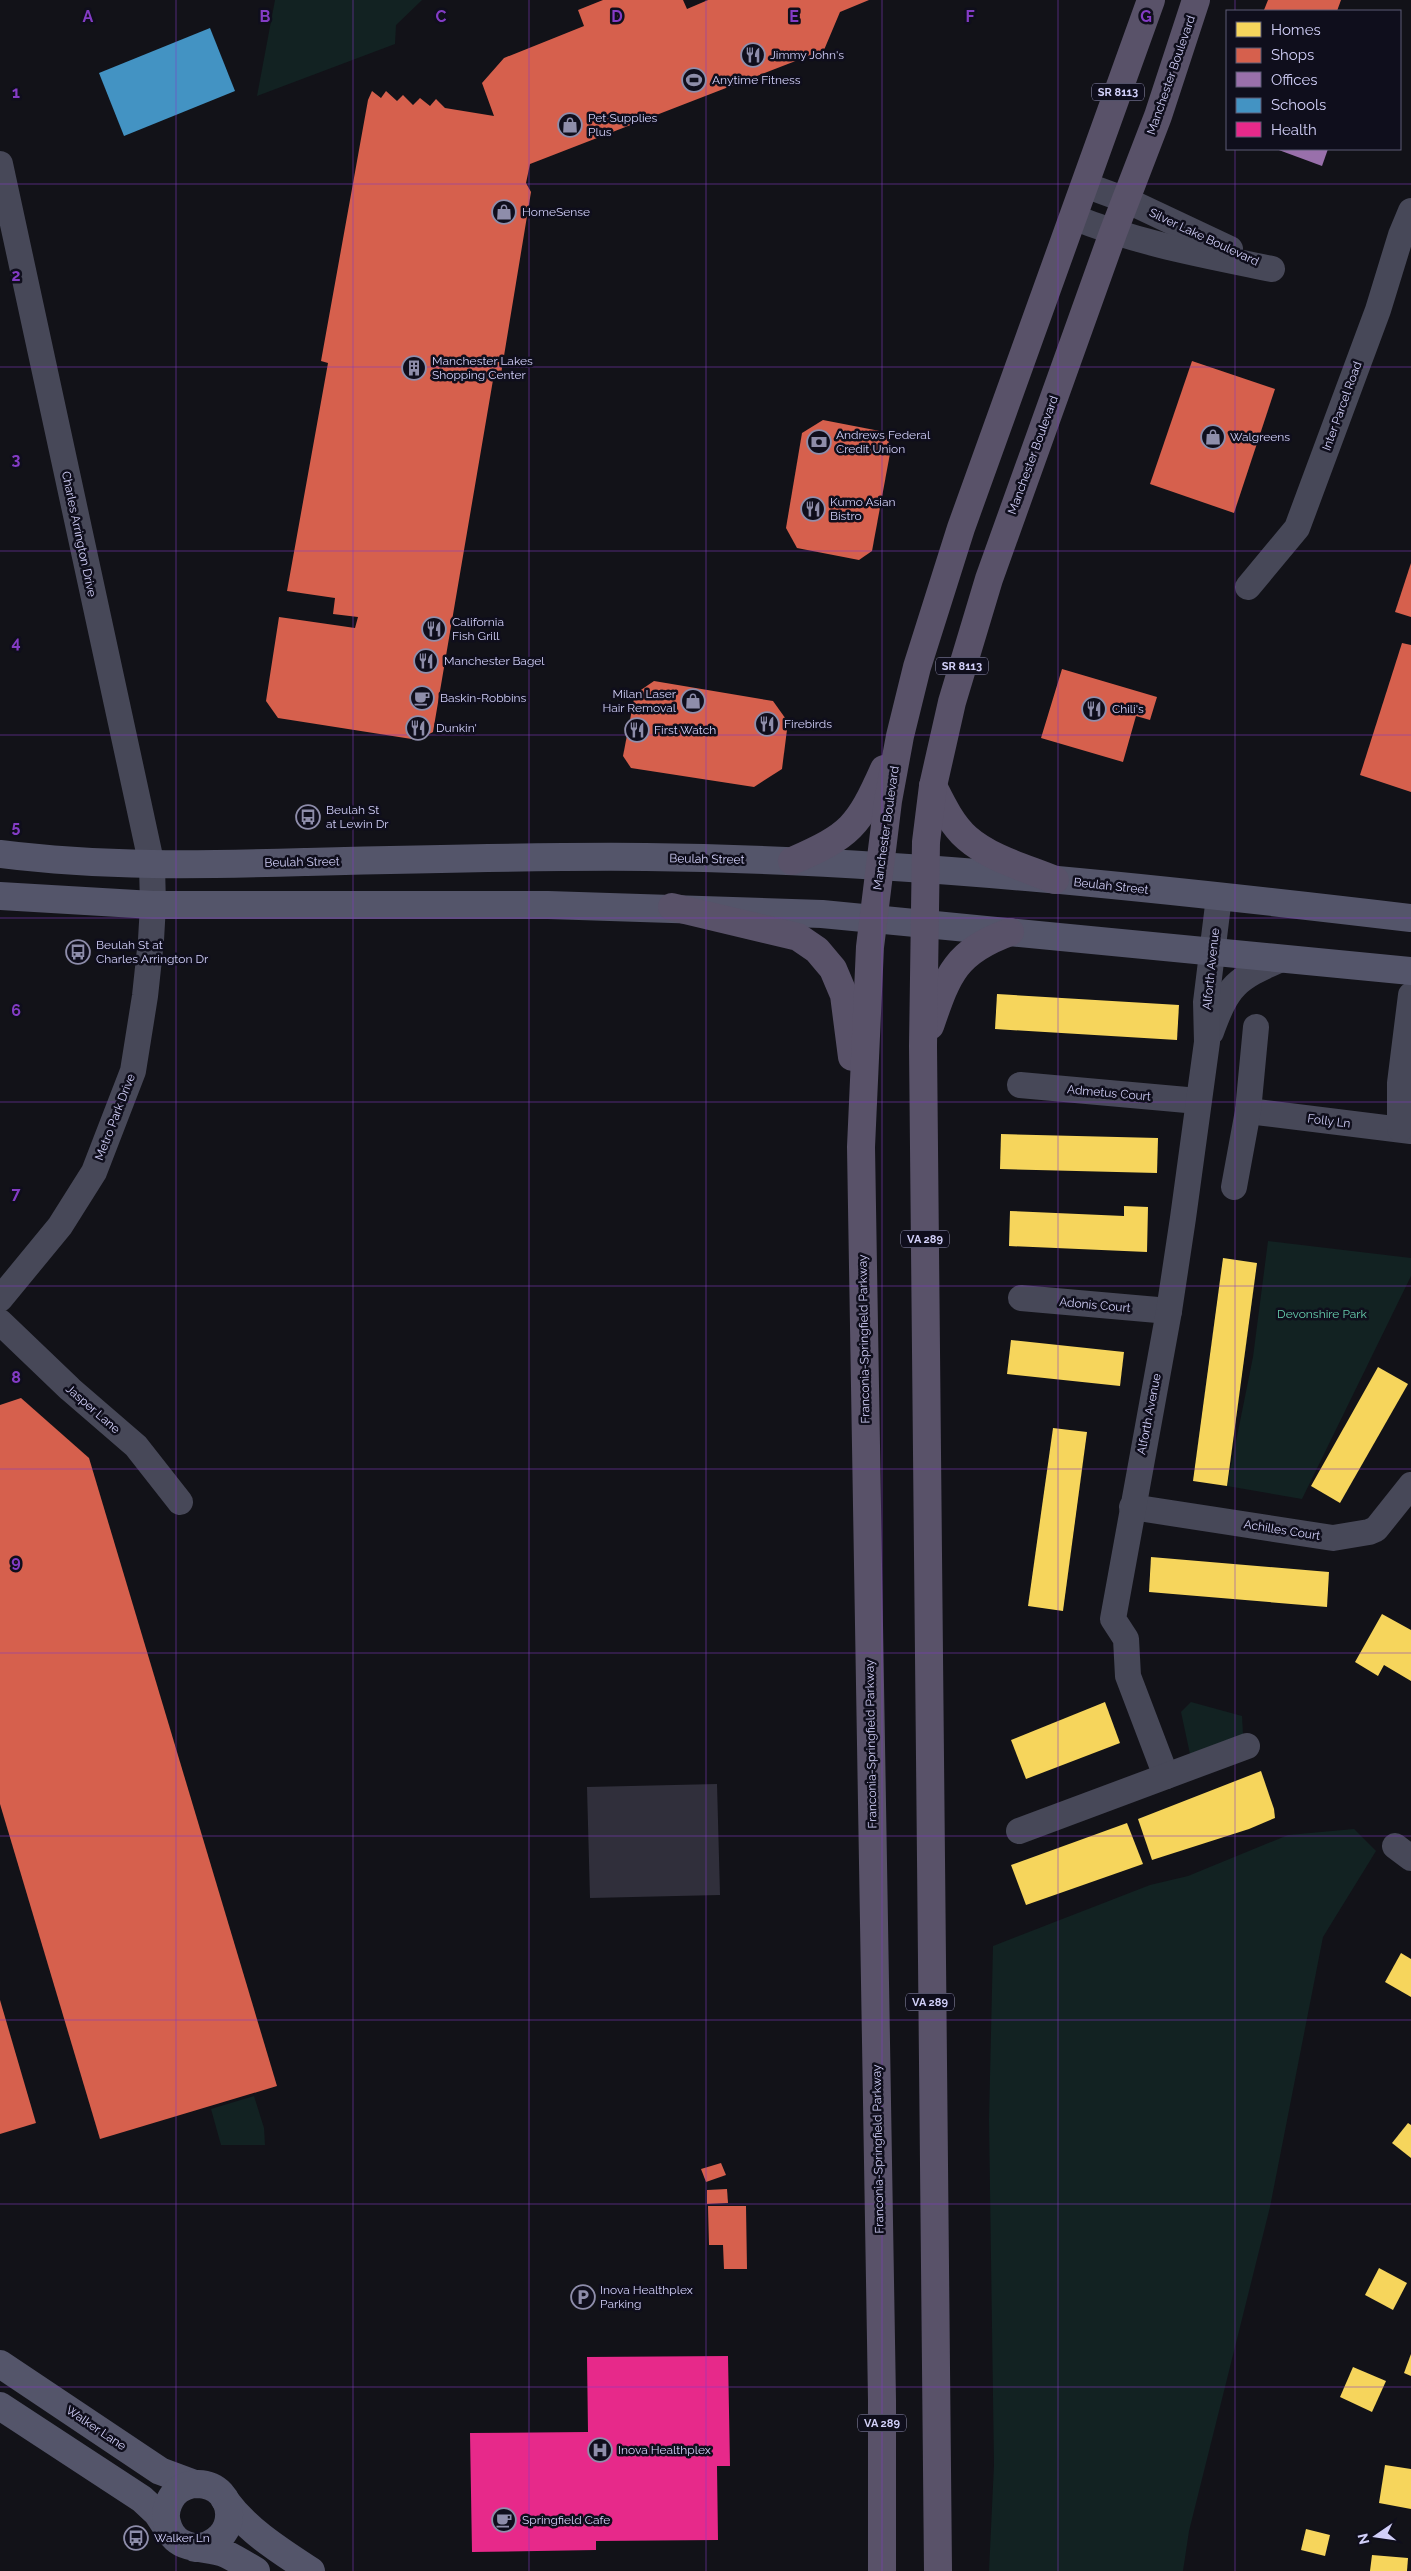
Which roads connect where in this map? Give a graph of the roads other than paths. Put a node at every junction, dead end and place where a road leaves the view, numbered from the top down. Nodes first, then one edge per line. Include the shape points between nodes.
1 (1151, 0) edge
2 (1196, 0) edge
3 (0, 164) edge
4 (1085, 185) junction
5 (1126, 200) junction
6 (1411, 211) edge
7 (1073, 217) junction
8 (1113, 233) junction
9 (1248, 587) dead end
10 (900, 736) junction
11 (932, 786) junction
12 (0, 854) edge
13 (792, 861) junction
14 (880, 865) junction
15 (152, 866) junction
16 (926, 869) junction
17 (1055, 880) junction
18 (0, 896) edge
19 (1219, 896) junction
20 (153, 904) junction
21 (672, 907) junction
22 (873, 918) junction
23 (1411, 918) edge
24 (924, 923) junction
25 (1010, 932) junction
26 (1212, 951) junction
27 (1282, 959) junction
28 (1411, 971) edge
29 (1411, 995) edge
30 (1256, 1027) dead end
31 (1207, 1042) junction
32 (923, 1046) junction
33 (1020, 1085) dead end
34 (1198, 1101) junction
35 (1248, 1111) junction
36 (1406, 1130) edge
37 (861, 1147) junction
38 (1234, 1187) dead end
39 (1021, 1298) dead end
40 (0, 1299) edge
41 (1169, 1312) junction
42 (0, 1322) edge
43 (1411, 1485) edge
44 (180, 1502) dead end
45 (1132, 1507) junction
46 (1247, 1746) dead end
47 (1166, 1776) junction
48 (1019, 1831) dead end
49 (0, 2364) edge
50 (0, 2406) edge
51 (195, 2484) junction
52 (225, 2500) junction
53 (169, 2531) junction
54 (195, 2548) junction
55 (256, 2571) edge
56 (311, 2571) edge
57 (882, 2571) edge
58 (938, 2571) edge

1 - 4 main road, Manchester Boulevard / SR 8113
2 - 5 main road, Manchester Boulevard / SR 8113
3 - 15 street, Charles Arrington Drive
4 - 5 street, Silver Lake Boulevard
4 - 7 main road, Manchester Boulevard / SR 8113
5 - 8 main road, Manchester Boulevard / SR 8113
5 - 8 street, Silver Lake Boulevard via 1272,269
6 - 9 street, Inter Parcel Road via 1378,310 1296,528
7 - 8 street, Silver Lake Boulevard
7 - 10 main road, Manchester Boulevard / SR 8113 via 942,584
8 - 11 main road, Manchester Boulevard / SR 8113 via 992,570 963,663
10 - 13 main road via 858,821 828,844
10 - 14 main road, Manchester Boulevard / SR 8113
11 - 16 main road, Manchester Boulevard / SR 8113
11 - 17 main road via 966,837 992,854
12 - 15 main road, Beulah Street
13 - 14 main road, Beulah Street
13 - 15 main road, Beulah Street via 483,857
14 - 16 main road, Beulah Street
14 - 22 main road, Manchester Boulevard / SR 8113
15 - 20 street, Charles Arrington Drive
16 - 17 main road, Beulah Street
16 - 24 main road, Manchester Boulevard / SR 8113
17 - 19 main road, Beulah Street
18 - 20 main road
19 - 23 main road, Beulah Street
19 - 26 street, Alforth Avenue
20 - 21 main road
20 - 40 street, Metro Park Drive via 145,996 133,1071 112,1126 94,1172 60,1226
21 - 22 main road
21 - 37 main road via 798,937 814,946 826,959 840,983 846,1005
22 - 24 main road
22 - 37 main road, Franconia-Springfield Parkway / VA 289
24 - 25 main road
24 - 32 main road, VA 289
25 - 26 main road
25 - 32 main road via 982,944 956,965 942,991
26 - 27 main road
26 - 31 street, Alforth Avenue via 1206,1002
27 - 28 main road
27 - 31 street, Alforth Avenue via 1247,974 1229,991
29 - 36 street via 1400,1083
30 - 35 street
31 - 34 street, Alforth Avenue
32 - 58 main road, VA 289
33 - 34 street, Admetus Court
34 - 41 street, Alforth Avenue
35 - 36 street, Folly Ln
35 - 38 street
37 - 57 main road, Franconia-Springfield Parkway / VA 289 via 882,2400
39 - 41 street, Adonis Court
41 - 45 street, Alforth Avenue
42 - 44 street, Jasper Lane via 136,1446
43 - 45 street, Achilles Court via 1376,1529 1334,1538
45 - 47 street, Alforth Avenue via 1113,1619 1126,1639 1128,1676
46 - 47 street
47 - 48 street
49 - 51 main road, Walker Lane via 160,2471
50 - 53 main road via 142,2500 157,2513
51 - 52 main road, Walker Lane via 215,2489
51 - 53 main road via 176,2492 170,2500 166,2510
52 - 54 main road via 230,2514 224,2535 216,2542
52 - 56 main road, Walker Lane via 240,2520 260,2537
53 - 54 main road via 185,2546
54 - 55 main road via 224,2553

